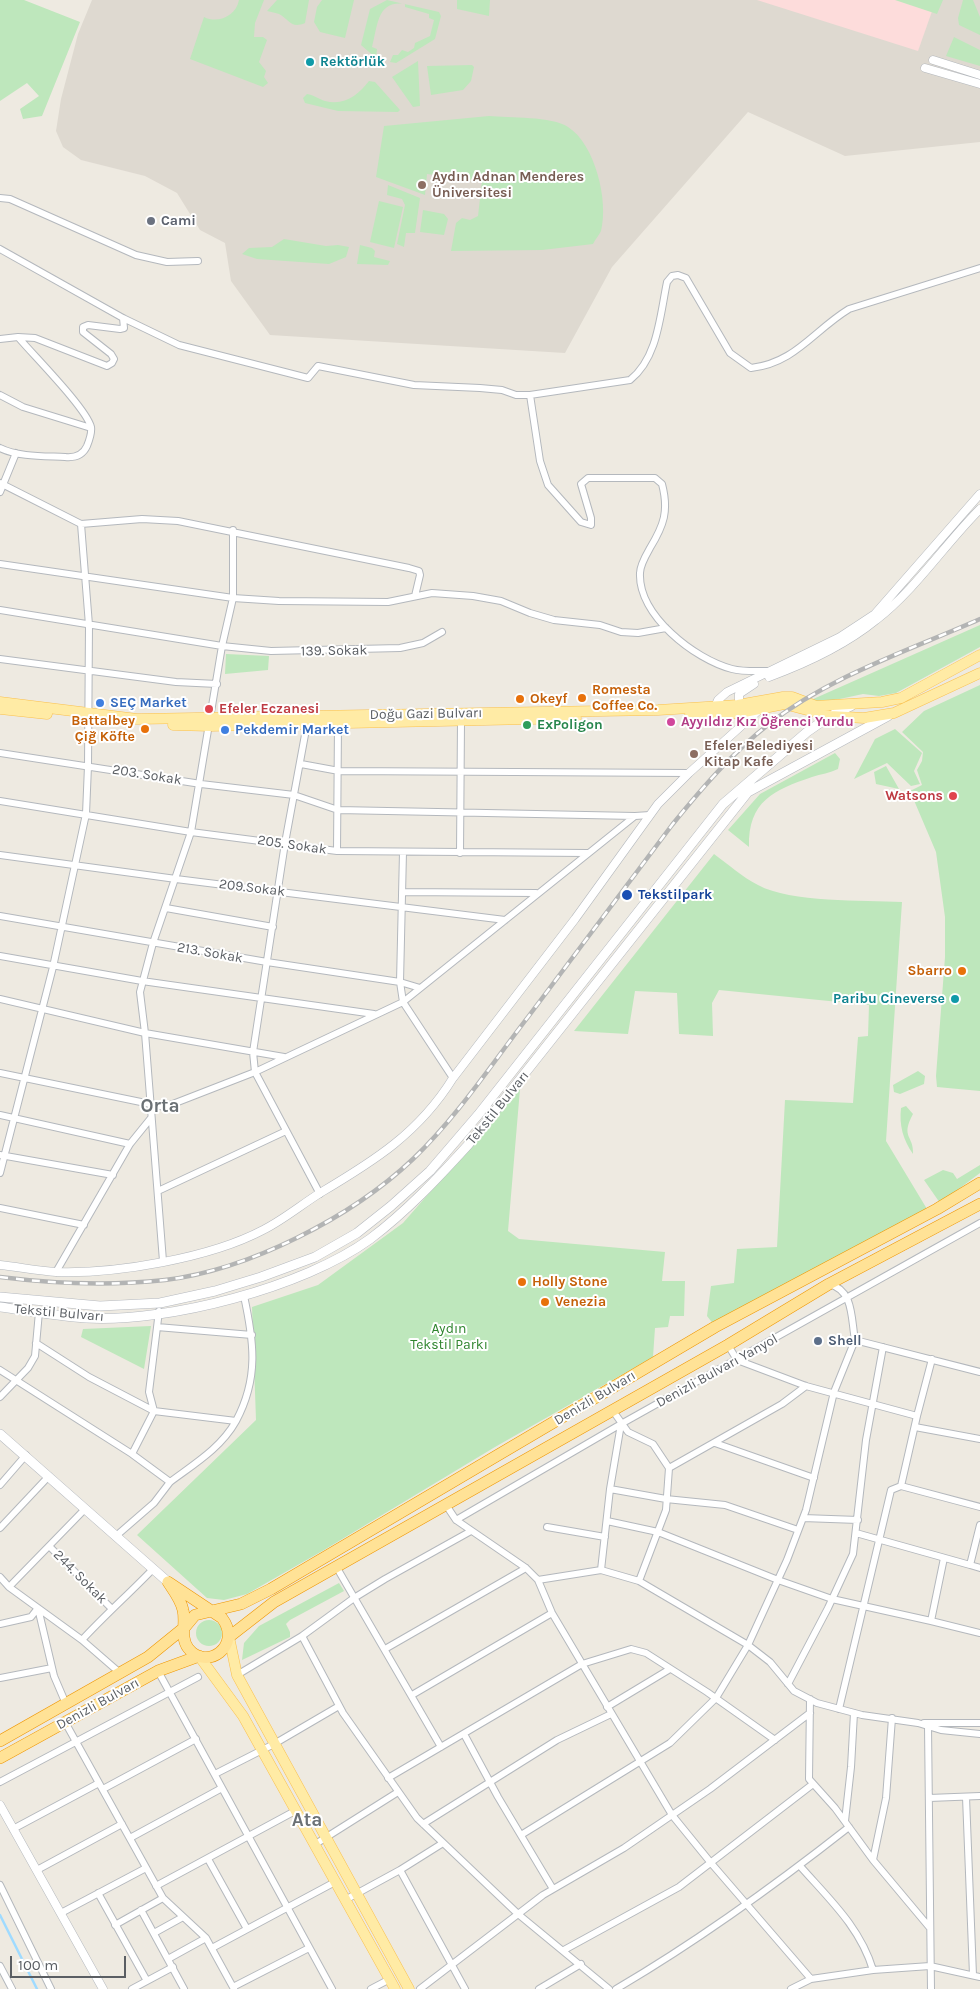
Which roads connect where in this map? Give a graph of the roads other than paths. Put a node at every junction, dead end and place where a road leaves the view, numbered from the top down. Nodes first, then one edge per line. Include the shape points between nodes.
1 (933, 60) dead end
2 (926, 68) dead end
3 (980, 75) edge
4 (980, 84) edge
5 (0, 198) edge
6 (0, 249) edge
7 (198, 261) dead end
8 (980, 268) edge
9 (123, 318) junction
10 (18, 337) junction
11 (0, 339) edge
12 (0, 395) edge
13 (530, 395) junction
14 (91, 428) junction
15 (0, 448) edge
16 (16, 453) junction
17 (1, 483) edge
18 (0, 492) edge
19 (980, 494) edge
20 (980, 509) edge
21 (81, 524) junction
22 (233, 530) junction
23 (0, 564) edge
24 (84, 575) junction
25 (415, 596) junction
26 (233, 598) junction
27 (0, 610) edge
28 (89, 625) junction
29 (666, 628) junction
30 (442, 632) dead end
31 (222, 646) junction
32 (980, 654) edge
33 (0, 659) edge
34 (88, 671) junction
35 (771, 671) junction
36 (980, 673) edge
37 (217, 684) junction
38 (0, 702) edge
39 (851, 706) junction
40 (715, 707) junction
41 (762, 707) junction
42 (0, 709) edge
43 (739, 709) junction
44 (808, 710) junction
45 (894, 713) junction
46 (88, 716) junction
47 (830, 716) junction
48 (461, 717) junction
49 (335, 721) junction
50 (211, 722) junction
51 (307, 724) junction
52 (807, 732) junction
53 (0, 753) edge
54 (771, 762) junction
55 (301, 764) junction
56 (88, 766) junction
57 (339, 771) junction
58 (460, 772) junction
59 (688, 773) junction
60 (779, 773) junction
61 (201, 784) junction
62 (294, 795) junction
63 (0, 801) edge
64 (338, 810) junction
65 (459, 813) junction
66 (86, 814) junction
67 (650, 815) junction
68 (635, 816) junction
69 (191, 832) junction
70 (285, 843) junction
71 (337, 851) junction
72 (403, 852) junction
73 (460, 853) junction
74 (588, 853) junction
75 (0, 854) edge
76 (74, 866) junction
77 (176, 879) junction
78 (278, 891) junction
79 (402, 892) junction
80 (536, 893) junction
81 (401, 906) junction
82 (166, 908) junction
83 (0, 916) edge
84 (505, 920) junction
85 (62, 927) junction
86 (273, 927) junction
87 (153, 943) junction
88 (0, 956) edge
89 (268, 962) junction
90 (53, 966) junction
91 (142, 982) junction
92 (400, 982) junction
93 (420, 988) junction
94 (0, 999) edge
95 (261, 999) junction
96 (403, 1002) junction
97 (42, 1009) junction
98 (375, 1014) junction
99 (145, 1032) junction
100 (253, 1052) junction
101 (286, 1057) junction
102 (255, 1072) junction
103 (0, 1073) edge
104 (453, 1078) junction
105 (24, 1079) junction
106 (151, 1106) junction
107 (0, 1115) edge
108 (15, 1118) junction
109 (151, 1118) junction
110 (286, 1131) junction
111 (130, 1144) junction
112 (3, 1155) edge
113 (0, 1173) edge
114 (112, 1175) junction
115 (980, 1183) edge
116 (158, 1191) junction
117 (320, 1194) junction
118 (980, 1204) edge
119 (0, 1208) edge
120 (980, 1223) edge
121 (84, 1225) junction
122 (163, 1262) junction
123 (0, 1265) edge
124 (56, 1272) junction
125 (829, 1284) junction
126 (244, 1296) junction
127 (848, 1297) junction
128 (0, 1298) edge
129 (160, 1303) junction
130 (0, 1307) edge
131 (39, 1312) junction
132 (158, 1314) junction
133 (157, 1326) junction
134 (252, 1335) junction
135 (855, 1340) junction
136 (36, 1343) junction
137 (728, 1345) junction
138 (884, 1347) junction
139 (932, 1359) junction
140 (736, 1360) junction
141 (0, 1370) edge
142 (980, 1372) edge
143 (17, 1379) junction
144 (806, 1386) junction
145 (834, 1392) junction
146 (0, 1397) edge
147 (871, 1405) junction
148 (154, 1411) junction
149 (613, 1411) junction
150 (918, 1416) junction
151 (236, 1421) junction
152 (621, 1424) junction
153 (915, 1427) junction
154 (0, 1434) edge
155 (980, 1439) edge
156 (715, 1443) junction
157 (132, 1454) junction
158 (26, 1455) junction
159 (669, 1468) junction
160 (49, 1476) junction
161 (814, 1478) junction
162 (170, 1482) junction
163 (0, 1485) edge
164 (901, 1486) junction
165 (610, 1489) junction
166 (666, 1499) junction
167 (446, 1505) junction
168 (980, 1507) edge
169 (85, 1509) junction
170 (803, 1518) junction
171 (456, 1520) junction
172 (858, 1520) junction
173 (607, 1521) junction
174 (980, 1526) edge
175 (547, 1527) dead end
176 (0, 1528) edge
177 (798, 1530) junction
178 (471, 1531) junction
179 (658, 1532) junction
180 (856, 1533) junction
181 (116, 1536) junction
182 (605, 1537) junction
183 (878, 1538) junction
184 (49, 1546) junction
185 (944, 1558) junction
186 (970, 1565) junction
187 (337, 1568) junction
188 (526, 1568) junction
189 (980, 1568) edge
190 (153, 1569) junction
191 (601, 1570) junction
192 (0, 1577) edge
193 (538, 1580) junction
194 (778, 1580) junction
195 (639, 1581) junction
196 (168, 1582) junction
197 (9, 1587) junction
198 (354, 1598) junction
199 (832, 1599) junction
200 (863, 1607) junction
201 (38, 1608) junction
202 (111, 1608) junction
203 (210, 1612) junction
204 (552, 1613) junction
205 (931, 1621) junction
206 (0, 1624) edge
207 (185, 1627) junction
208 (980, 1633) edge
209 (302, 1636) junction
210 (229, 1637) junction
211 (82, 1640) junction
212 (748, 1644) junction
213 (385, 1649) junction
214 (199, 1656) junction
215 (582, 1664) junction
216 (52, 1668) junction
217 (670, 1669) junction
218 (158, 1671) junction
219 (120, 1673) junction
220 (237, 1675) junction
221 (198, 1677) dead end
222 (0, 1678) edge
223 (788, 1684) junction
224 (170, 1692) junction
225 (412, 1695) junction
226 (716, 1698) junction
227 (810, 1699) junction
228 (66, 1704) junction
229 (339, 1706) junction
230 (608, 1707) junction
231 (839, 1709) junction
232 (810, 1713) junction
233 (854, 1713) junction
234 (612, 1714) junction
235 (892, 1718) junction
236 (65, 1722) junction
237 (918, 1723) junction
238 (980, 1723) edge
239 (928, 1726) junction
240 (464, 1734) junction
241 (980, 1734) edge
242 (196, 1739) junction
243 (775, 1740) junction
244 (0, 1742) edge
245 (75, 1742) junction
246 (274, 1744) junction
247 (441, 1747) junction
248 (261, 1749) junction
249 (0, 1758) edge
250 (641, 1762) junction
251 (215, 1774) junction
252 (388, 1778) junction
253 (0, 1782) edge
254 (490, 1782) junction
255 (813, 1784) junction
256 (101, 1786) junction
257 (222, 1788) junction
258 (398, 1792) junction
259 (980, 1796) edge
260 (966, 1797) junction
261 (929, 1798) junction
262 (0, 1805) edge
263 (295, 1811) junction
264 (672, 1815) junction
265 (122, 1824) junction
266 (423, 1824) junction
267 (846, 1824) junction
268 (13, 1828) junction
269 (521, 1835) junction
270 (249, 1837) junction
271 (130, 1838) junction
272 (325, 1838) junction
273 (443, 1843) junction
274 (314, 1844) junction
275 (208, 1860) junction
276 (873, 1860) junction
277 (711, 1863) junction
278 (800, 1866) junction
279 (146, 1868) junction
280 (37, 1870) junction
281 (400, 1870) junction
282 (335, 1882) junction
283 (0, 1885) edge
284 (156, 1886) junction
285 (553, 1889) junction
286 (98, 1893) junction
287 (356, 1894) junction
288 (163, 1898) junction
289 (345, 1900) junction
290 (747, 1904) junction
291 (288, 1908) junction
292 (141, 1910) junction
293 (61, 1913) junction
294 (518, 1914) junction
295 (183, 1917) junction
296 (115, 1924) junction
297 (930, 1928) junction
298 (247, 1929) junction
299 (154, 1933) junction
300 (206, 1938) junction
301 (212, 1948) junction
302 (309, 1948) junction
303 (564, 1950) junction
304 (168, 1959) junction
305 (581, 1964) junction
306 (0, 1966) edge
307 (452, 1966) junction
308 (930, 1966) junction
309 (173, 1967) junction
310 (873, 1970) junction
311 (977, 1976) edge
312 (811, 1978) junction
313 (390, 1979) junction
314 (147, 1981) junction
315 (234, 1988) edge
316 (12, 1989) edge
317 (51, 1989) edge
318 (103, 1989) edge
319 (132, 1989) edge
320 (184, 1989) edge
321 (332, 1989) edge
322 (371, 1989) edge
323 (395, 1989) edge
324 (409, 1989) edge
325 (420, 1989) edge
326 (465, 1989) edge
327 (539, 1989) edge
328 (609, 1989) edge
329 (616, 1989) edge
330 (790, 1989) edge
331 (931, 1989) edge

1 - 3 street
2 - 4 street
5 - 7 street via 10,199 136,255 167,262
6 - 9 street
8 - 13 street via 848,309 783,360 750,368 730,353 686,278 672,276 667,282 650,358 641,372 630,380
9 - 10 street via 124,328 88,325 83,328 83,332 111,354 114,359 108,366 35,338
9 - 13 street via 180,345 308,378 318,366 414,385 480,388
10 - 11 street
10 - 14 street via 80,410
12 - 14 street via 23,407
13 - 29 street via 540,461 548,485 581,522 590,525 581,484 588,478 655,478 662,484 666,512 640,572 643,594
14 - 16 street via 85,452 78,456
15 - 16 street
16 - 17 street
17 - 18 street
17 - 21 street
19 - 35 street via 875,614 840,638
20 - 43 street via 876,620 804,664 746,687 739,694
21 - 22 street via 142,519
21 - 24 street
22 - 25 street via 419,571
22 - 26 street
23 - 24 street
24 - 26 street
24 - 28 street
25 - 26 street via 388,602
25 - 29 street via 432,593 473,596 501,601 554,620 600,625 621,632 638,633
26 - 31 street
27 - 28 street, 139. Sokak
28 - 31 street, 139. Sokak
28 - 34 street
29 - 35 street via 700,655 730,668 749,672
30 - 31 street, 139. Sokak via 423,643 383,650 271,651
31 - 37 street
32 - 39 main road, Doğu Gazi Bulvarı via 901,698
33 - 34 street
34 - 37 street
34 - 46 street
35 - 40 street via 727,692
36 - 45 main road
37 - 50 street
38 - 46 main road, Doğu Gazi Bulvarı
39 - 43 main road, Doğu Gazi Bulvarı via 816,706 783,697
39 - 47 main road, Tekstil Bulvarı
40 - 43 main road, Doğu Gazi Bulvarı
40 - 48 main road, Doğu Gazi Bulvarı
41 - 43 main road
41 - 44 main road via 784,704
41 - 59 street
42 - 46 main road
43 - 48 main road
44 - 47 main road
44 - 52 main road via 811,722
45 - 47 main road via 851,719
45 - 60 main road, Tekstil Bulvarı
46 - 50 main road, Doğu Gazi Bulvarı
46 - 56 street
47 - 52 main road, Tekstil Bulvarı
48 - 49 main road, Doğu Gazi Bulvarı
48 - 58 street
49 - 50 main road, Doğu Gazi Bulvarı
49 - 51 main road
49 - 57 street
50 - 51 main road
50 - 61 street
51 - 55 street
52 - 54 main road, Tekstil Bulvarı
53 - 56 street, 203. Sokak
54 - 60 main road via 772,768
54 - 129 main road, Tekstil Bulvarı via 724,804 478,1116 430,1170 391,1206 357,1233 315,1257 215,1291
55 - 57 street
55 - 62 street
56 - 61 street, 203. Sokak
56 - 66 street
57 - 58 street
57 - 64 street
58 - 59 street
58 - 65 street
59 - 67 street
60 - 126 main road, Tekstil Bulvarı via 748,792 735,807 468,1145 421,1196 369,1239 323,1267
61 - 62 street, 203. Sokak
61 - 69 street
62 - 64 street, 203. Sokak
62 - 70 street
63 - 66 street, 205. Sokak
64 - 65 street, 203. Sokak
64 - 71 street
65 - 68 street, 203. Sokak
65 - 73 street
66 - 69 street, 205. Sokak
66 - 76 street
67 - 68 street, 203. Sokak
67 - 104 street
68 - 74 street
69 - 70 street, 205. Sokak
69 - 77 street
70 - 71 street, 205. Sokak
70 - 78 street
71 - 72 street, 205. Sokak
72 - 73 street, 205. Sokak
72 - 79 street
73 - 74 street, 205. Sokak
74 - 80 street
75 - 76 street, 209.Sokak
76 - 77 street, 209.Sokak
76 - 85 street
77 - 78 street, 209.Sokak
77 - 82 street
78 - 81 street, 209.Sokak
78 - 86 street
79 - 80 street
79 - 81 street
80 - 84 street
81 - 84 street, 209.Sokak
81 - 92 street
82 - 86 street
82 - 87 street
83 - 85 street, 213. Sokak
84 - 93 street
85 - 87 street, 213. Sokak
85 - 90 street
86 - 89 street
87 - 89 street, 213. Sokak
87 - 91 street
88 - 90 street
89 - 92 street, 213. Sokak
89 - 95 street
90 - 91 street
90 - 97 street
91 - 95 street
91 - 99 street via 140,992
92 - 93 street, 213. Sokak
92 - 96 street
93 - 96 street
94 - 97 street
95 - 98 street
95 - 100 street
96 - 98 street
96 - 104 street
97 - 99 street
97 - 105 street
98 - 101 street
99 - 100 street
99 - 106 street
100 - 101 street
100 - 102 street
101 - 102 street
102 - 106 street via 165,1107
102 - 110 street
103 - 105 street
104 - 117 street via 432,1109 402,1139 358,1172
105 - 106 street
105 - 108 street
106 - 109 street
107 - 108 street
108 - 111 street
108 - 112 street
109 - 111 street
109 - 116 street
110 - 116 street
110 - 117 street
111 - 114 street
112 - 113 street
112 - 114 street
114 - 121 street
115 - 203 highway, Denizli Bulvarı via 716,1327 271,1589 241,1604
116 - 122 street
117 - 122 street via 263,1230 200,1255
118 - 125 highway, Denizli Bulvarı
119 - 121 street
120 - 127 street, Denizli Bulvarı Yanyol
121 - 124 street
122 - 124 street
123 - 124 street
125 - 127 street via 838,1286
125 - 137 highway, Denizli Bulvarı
126 - 132 main road, Tekstil Bulvarı
126 - 134 street
127 - 135 street
127 - 140 street, Denizli Bulvarı Yanyol
128 - 129 main road, Tekstil Bulvarı via 100,1306
129 - 132 street
130 - 131 main road, Tekstil Bulvarı
131 - 132 main road, Tekstil Bulvarı via 87,1318
131 - 136 street
132 - 133 street
133 - 134 street
133 - 148 street via 150,1392
134 - 151 street via 252,1376 246,1402
135 - 138 street
135 - 145 street
136 - 143 street via 35,1356
136 - 148 street via 89,1377
137 - 140 street
137 - 149 highway, Denizli Bulvarı
138 - 139 street
138 - 147 street
139 - 142 street
139 - 150 street
140 - 144 street
140 - 152 street, Denizli Bulvarı Yanyol
141 - 143 street
143 - 146 street
143 - 157 street
144 - 145 street
144 - 156 street via 782,1404
145 - 147 street
145 - 161 street
147 - 150 street
147 - 172 street
148 - 151 street
148 - 157 street
149 - 152 street
149 - 167 highway, Denizli Bulvarı
150 - 153 street
151 - 162 street via 229,1433 208,1453
152 - 159 street via 628,1432 653,1444
152 - 165 street
152 - 171 street, Denizli Bulvarı Yanyol
153 - 155 street
153 - 164 street
154 - 158 main road
156 - 159 street
156 - 161 street
157 - 162 street
158 - 160 main road
158 - 163 street
159 - 166 street
160 - 169 main road
160 - 176 street
161 - 170 street
162 - 181 street via 154,1503
164 - 168 street
164 - 183 street via 891,1490
165 - 166 street
165 - 173 street
166 - 177 street via 726,1505
166 - 179 street via 666,1510
167 - 171 street
167 - 187 highway, Denizli Bulvarı
169 - 181 main road
169 - 184 street
170 - 172 street
170 - 177 street
171 - 178 street
172 - 180 street
173 - 179 street
173 - 182 street
174 - 186 street
175 - 182 street
177 - 194 street
178 - 188 street
178 - 198 street
179 - 194 street
179 - 195 street
180 - 183 street
180 - 199 street via 853,1554
181 - 190 main road
182 - 191 street
183 - 185 street
183 - 200 street
184 - 197 street
184 - 202 street, 244. Sokak
185 - 186 street
185 - 205 street
186 - 189 street
187 - 198 street
187 - 210 highway, Denizli Bulvarı via 274,1602
188 - 193 street
188 - 213 street
190 - 196 main road
190 - 202 street via 122,1602
191 - 193 street
191 - 195 street
192 - 197 street
193 - 204 street
194 - 199 street
194 - 212 street
195 - 212 street
196 - 203 highway
196 - 207 highway via 183,1608
197 - 201 street
198 - 209 street
198 - 213 street
199 - 200 street
199 - 223 street
200 - 205 street
200 - 231 street
201 - 206 street via 31,1617
201 - 211 street
201 - 216 street
202 - 211 street
203 - 207 highway via 195,1615
203 - 210 highway via 217,1614 226,1624
204 - 215 street
204 - 225 street
205 - 208 street
207 - 214 highway via 188,1648
207 - 219 highway, Denizli Bulvarı via 148,1657
209 - 220 street
209 - 229 street
210 - 214 highway via 219,1654
210 - 220 main road
211 - 219 street
212 - 223 street via 770,1662
212 - 226 street
213 - 225 street
214 - 218 highway, Denizli Bulvarı
214 - 248 main road via 243,1716
215 - 217 street via 631,1649 646,1653
215 - 230 street
215 - 240 street
216 - 222 street
216 - 228 street
217 - 226 street
217 - 230 street
218 - 224 street
218 - 236 highway, Denizli Bulvarı
219 - 228 highway, Denizli Bulvarı
220 - 246 main road
221 - 224 street
223 - 227 street
224 - 242 street
224 - 245 street
225 - 247 street
226 - 243 street
226 - 250 street via 670,1743
227 - 231 street
227 - 232 street
228 - 244 highway, Denizli Bulvarı
229 - 246 street
229 - 252 street
230 - 234 street
231 - 233 street
232 - 243 street
232 - 255 street via 809,1779
233 - 235 street
233 - 267 street
234 - 250 street
234 - 254 street via 557,1740
235 - 237 street
235 - 276 street via 886,1798
236 - 245 street
236 - 249 highway, Denizli Bulvarı
237 - 238 street
237 - 239 street
239 - 241 street
239 - 261 street
240 - 247 street
240 - 254 street
242 - 251 street
242 - 256 street
243 - 264 street
245 - 253 street
245 - 256 street
246 - 248 street
246 - 272 main road
247 - 252 street
248 - 251 street
248 - 263 main road
250 - 264 street
250 - 269 street
251 - 257 street
252 - 258 street
254 - 266 street
254 - 269 street
255 - 267 street
255 - 277 street
256 - 265 street
256 - 268 street
257 - 270 street
257 - 271 street
258 - 266 street
258 - 272 street
259 - 260 street
260 - 261 street
260 - 311 street
261 - 297 street
262 - 268 street
263 - 270 street
263 - 274 main road
264 - 277 street
264 - 285 street via 624,1848
265 - 271 street
265 - 280 street
266 - 273 street
267 - 276 street
267 - 278 street
268 - 280 street
269 - 285 street
270 - 275 street
270 - 291 street
271 - 279 street
272 - 274 street
272 - 287 main road
273 - 281 street
273 - 294 street
274 - 282 main road
275 - 284 street
275 - 298 street
276 - 297 street
277 - 290 street
277 - 303 street via 679,1887
278 - 290 street
278 - 310 street via 858,1933
279 - 284 street
279 - 286 street
280 - 293 street
281 - 287 street
281 - 307 street
282 - 289 main road
282 - 291 street
283 - 317 street
284 - 288 street
285 - 294 street
286 - 293 street
286 - 296 street
287 - 289 street
287 - 324 main road
288 - 292 street
288 - 295 street
289 - 313 main road
290 - 312 street
290 - 329 street via 670,1957
291 - 298 street
291 - 302 street
292 - 296 street
292 - 299 street
293 - 318 street
294 - 303 street
294 - 307 street
295 - 299 street
295 - 300 street
296 - 314 street
297 - 308 street
298 - 301 street
299 - 304 street
300 - 301 street
300 - 304 street
301 - 315 street
302 - 315 street
302 - 321 street
303 - 305 street
304 - 309 street
305 - 327 street
305 - 328 street
306 - 316 street
307 - 325 street
307 - 326 street
308 - 310 street
308 - 311 street
308 - 331 street
309 - 314 street
309 - 320 street
310 - 312 street
312 - 330 street
313 - 322 street
313 - 323 main road
314 - 319 street

